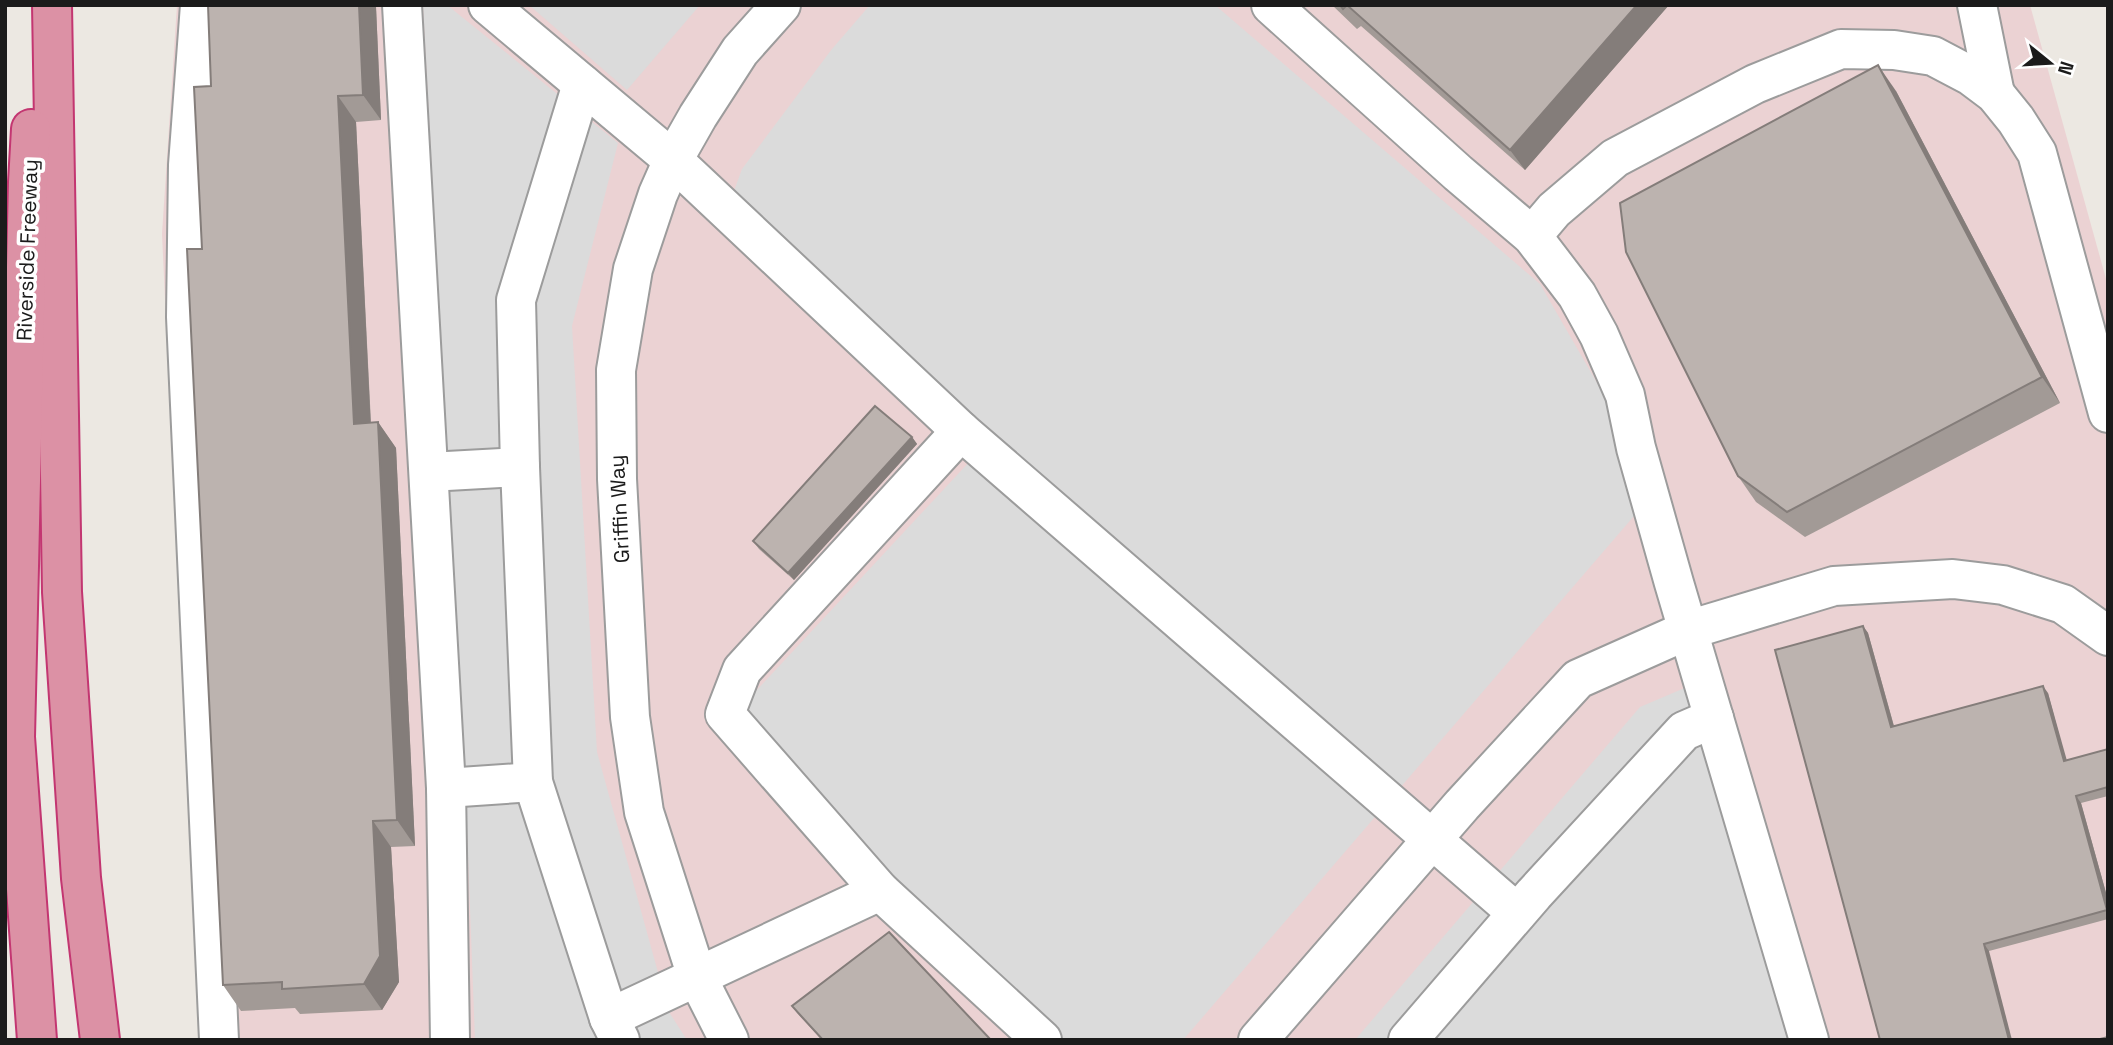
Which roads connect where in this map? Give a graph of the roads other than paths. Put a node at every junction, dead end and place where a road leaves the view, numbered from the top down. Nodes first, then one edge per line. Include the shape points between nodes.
1 (39, 5) edge
2 (52, 5) edge
3 (200, 5) edge
4 (402, 5) edge
5 (488, 5) edge
6 (781, 5) edge
7 (1271, 5) edge
8 (1977, 5) edge
9 (582, 84) junction
10 (1995, 94) junction
11 (673, 160) junction
12 (1532, 236) junction
13 (2108, 413) edge
14 (961, 431) junction
15 (520, 467) junction
16 (429, 472) junction
17 (1688, 630) junction
18 (2108, 636) edge
19 (1714, 719) junction
20 (533, 782) junction
21 (446, 788) junction
22 (1432, 840) junction
23 (880, 891) junction
24 (1517, 913) junction
25 (697, 977) junction
26 (615, 1029) edge
27 (37, 1040) edge
28 (100, 1040) edge
29 (219, 1040) edge
30 (450, 1040) edge
31 (729, 1040) edge
32 (1042, 1040) edge
33 (1258, 1040) edge
34 (1408, 1040) edge
35 (1809, 1040) edge

1 - 27 highway, Riverside Freeway via 28,182 15,737
2 - 28 highway via 62,592 81,878
3 - 29 street via 188,165 186,317
4 - 16 street
5 - 9 street
6 - 11 street, Griffin Way via 740,51
7 - 12 street
8 - 10 street
9 - 11 street
9 - 15 street via 516,300
10 - 12 street via 1933,56 1841,49 1755,84 1615,158
10 - 13 street via 2037,153
11 - 14 street
11 - 25 street, Griffin Way via 633,269 616,370 617,479 630,718 644,812
12 - 17 street via 1577,295 1625,395
14 - 22 street
14 - 23 street via 742,670 725,714
15 - 16 street
15 - 20 street
16 - 21 street
17 - 18 street via 1834,586 1953,579 2003,585 2063,604
17 - 19 street
17 - 22 street via 1578,679
19 - 24 street via 1684,731
19 - 35 street
20 - 21 street
20 - 26 street
21 - 30 street
22 - 24 street
22 - 33 street
23 - 25 street
23 - 32 street
24 - 34 street
25 - 26 street
25 - 31 street, Griffin Way

